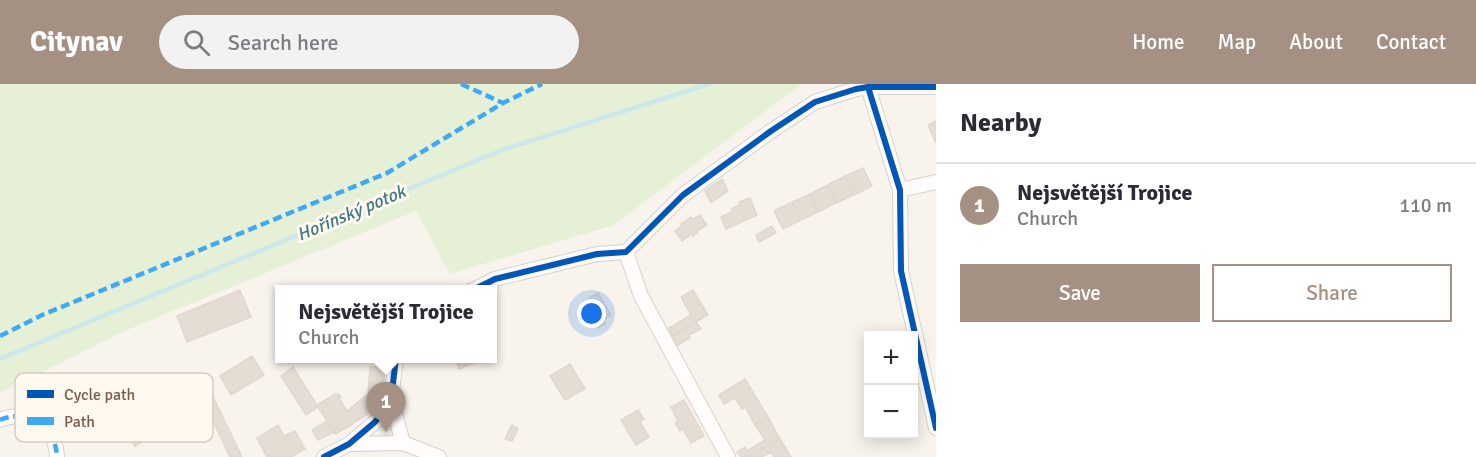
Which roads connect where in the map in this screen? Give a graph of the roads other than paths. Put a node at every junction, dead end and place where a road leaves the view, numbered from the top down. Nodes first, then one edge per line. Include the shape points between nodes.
1 (868, 87) junction
2 (936, 87) edge
3 (936, 182) edge
4 (900, 190) junction
5 (626, 252) junction
6 (483, 285) edge
7 (395, 363) edge
8 (391, 400) junction
9 (15, 416) edge
10 (0, 420) edge
11 (936, 428) edge
12 (55, 442) edge
13 (403, 443) junction
14 (349, 444) junction
15 (57, 457) edge
16 (324, 457) edge
17 (439, 457) edge
18 (728, 457) edge

1 - 2 street
1 - 4 street
1 - 5 street via 815,102 771,131 683,195
3 - 4 street
4 - 11 street via 901,271
5 - 6 street via 597,254
5 - 18 street via 641,296
7 - 8 street
8 - 13 street
8 - 14 street via 375,422
9 - 10 street
12 - 15 street
13 - 14 street
13 - 17 street
14 - 16 street

